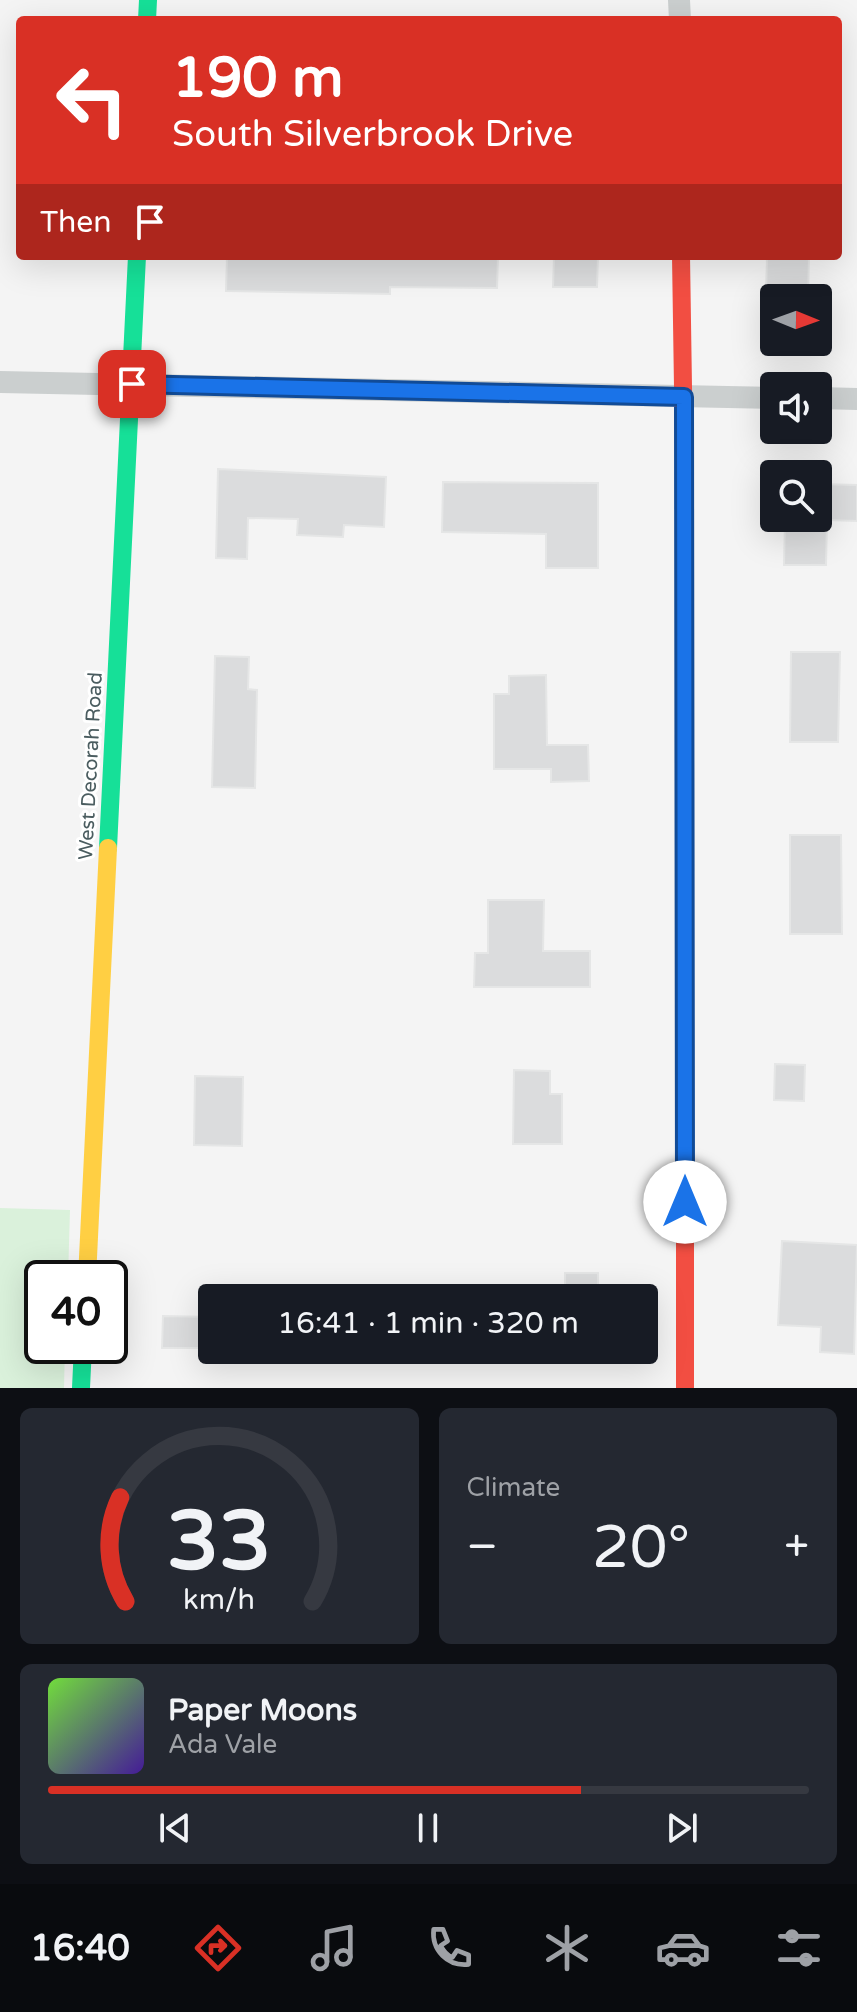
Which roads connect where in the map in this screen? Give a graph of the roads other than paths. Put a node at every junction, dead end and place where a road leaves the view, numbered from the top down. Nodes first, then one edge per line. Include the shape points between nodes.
1 (137, 260) edge
2 (681, 260) edge
3 (0, 382) edge
4 (132, 384) junction
5 (684, 397) junction
6 (760, 398) edge
7 (832, 398) edge
8 (857, 399) edge
9 (88, 1260) edge
10 (82, 1364) edge
11 (81, 1388) edge
12 (685, 1388) edge

1 - 4 street, West Decorah Road
2 - 5 street
3 - 4 street
4 - 5 street
4 - 9 street, West Decorah Road
5 - 6 street
5 - 12 street
7 - 8 street
10 - 11 street

